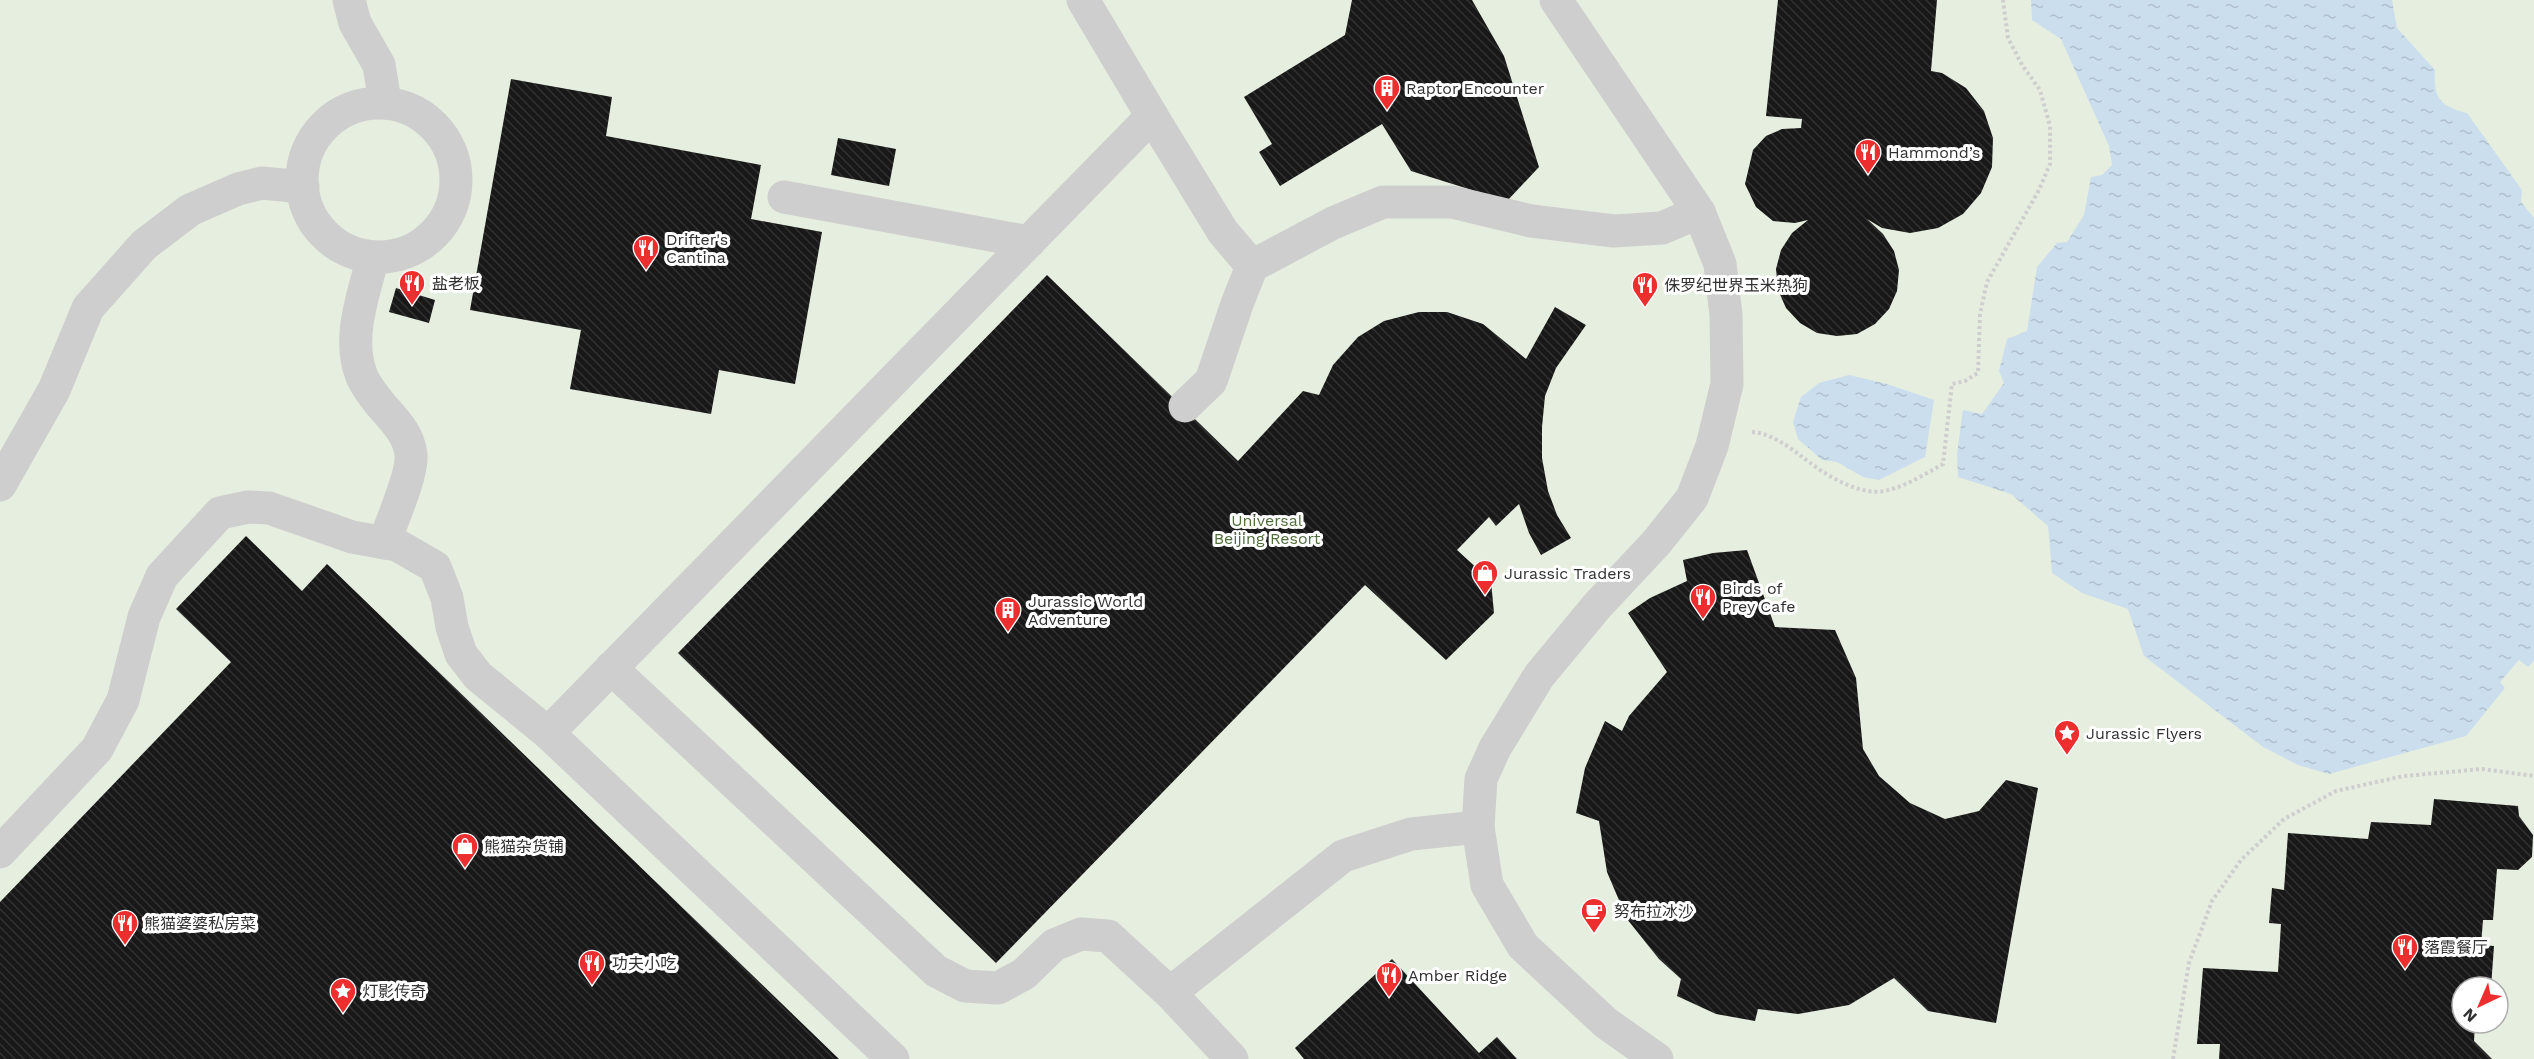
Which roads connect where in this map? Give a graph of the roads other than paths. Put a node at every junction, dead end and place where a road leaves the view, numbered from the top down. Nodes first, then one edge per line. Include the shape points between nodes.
1 (349, 0) edge
2 (1083, 0) edge
3 (1556, 0) edge
4 (385, 102) junction
5 (1152, 116) junction
6 (303, 187) junction
7 (784, 197) dead end
8 (1699, 212) junction
9 (1029, 242) junction
10 (374, 257) junction
11 (1252, 266) junction
12 (1185, 406) dead end
13 (0, 485) edge
14 (384, 543) junction
15 (611, 668) junction
16 (548, 733) junction
17 (1478, 826) junction
18 (0, 852) edge
19 (1170, 993) junction
20 (893, 1059) edge
21 (1232, 1059) edge
22 (1657, 1059) edge

1 - 4 street via 355,23 379,65
2 - 5 street
3 - 8 street
4 - 6 street via 360,104 337,114 318,131 306,153
4 - 10 street via 410,108 432,122 448,143 456,167 456,194 448,218 432,238 409,252
5 - 9 street
5 - 11 street via 1223,232
6 - 10 street via 305,203 317,225 334,243 358,255
6 - 13 street via 262,183 238,189 190,210 144,244 88,308 54,390
7 - 9 street
8 - 11 street via 1662,228 1614,231 1531,221 1452,202 1383,201
8 - 17 street via 1720,264 1726,315 1727,384 1713,446 1692,498 1539,676 1495,748 1481,779
9 - 15 street
10 - 14 street via 359,314 356,353 361,376 402,429 411,456 403,492
11 - 12 street via 1211,381
14 - 16 street via 397,545 435,567 460,654 478,676
14 - 18 street via 352,537 269,508 248,507 220,513 162,576 144,617 123,700 98,749
15 - 16 street
15 - 19 street via 936,971 965,986 998,988 1024,974 1054,945 1081,934 1108,936
16 - 20 street
17 - 19 street via 1411,834 1343,856
17 - 22 street via 1487,885 1523,946 1606,1023
19 - 21 street

